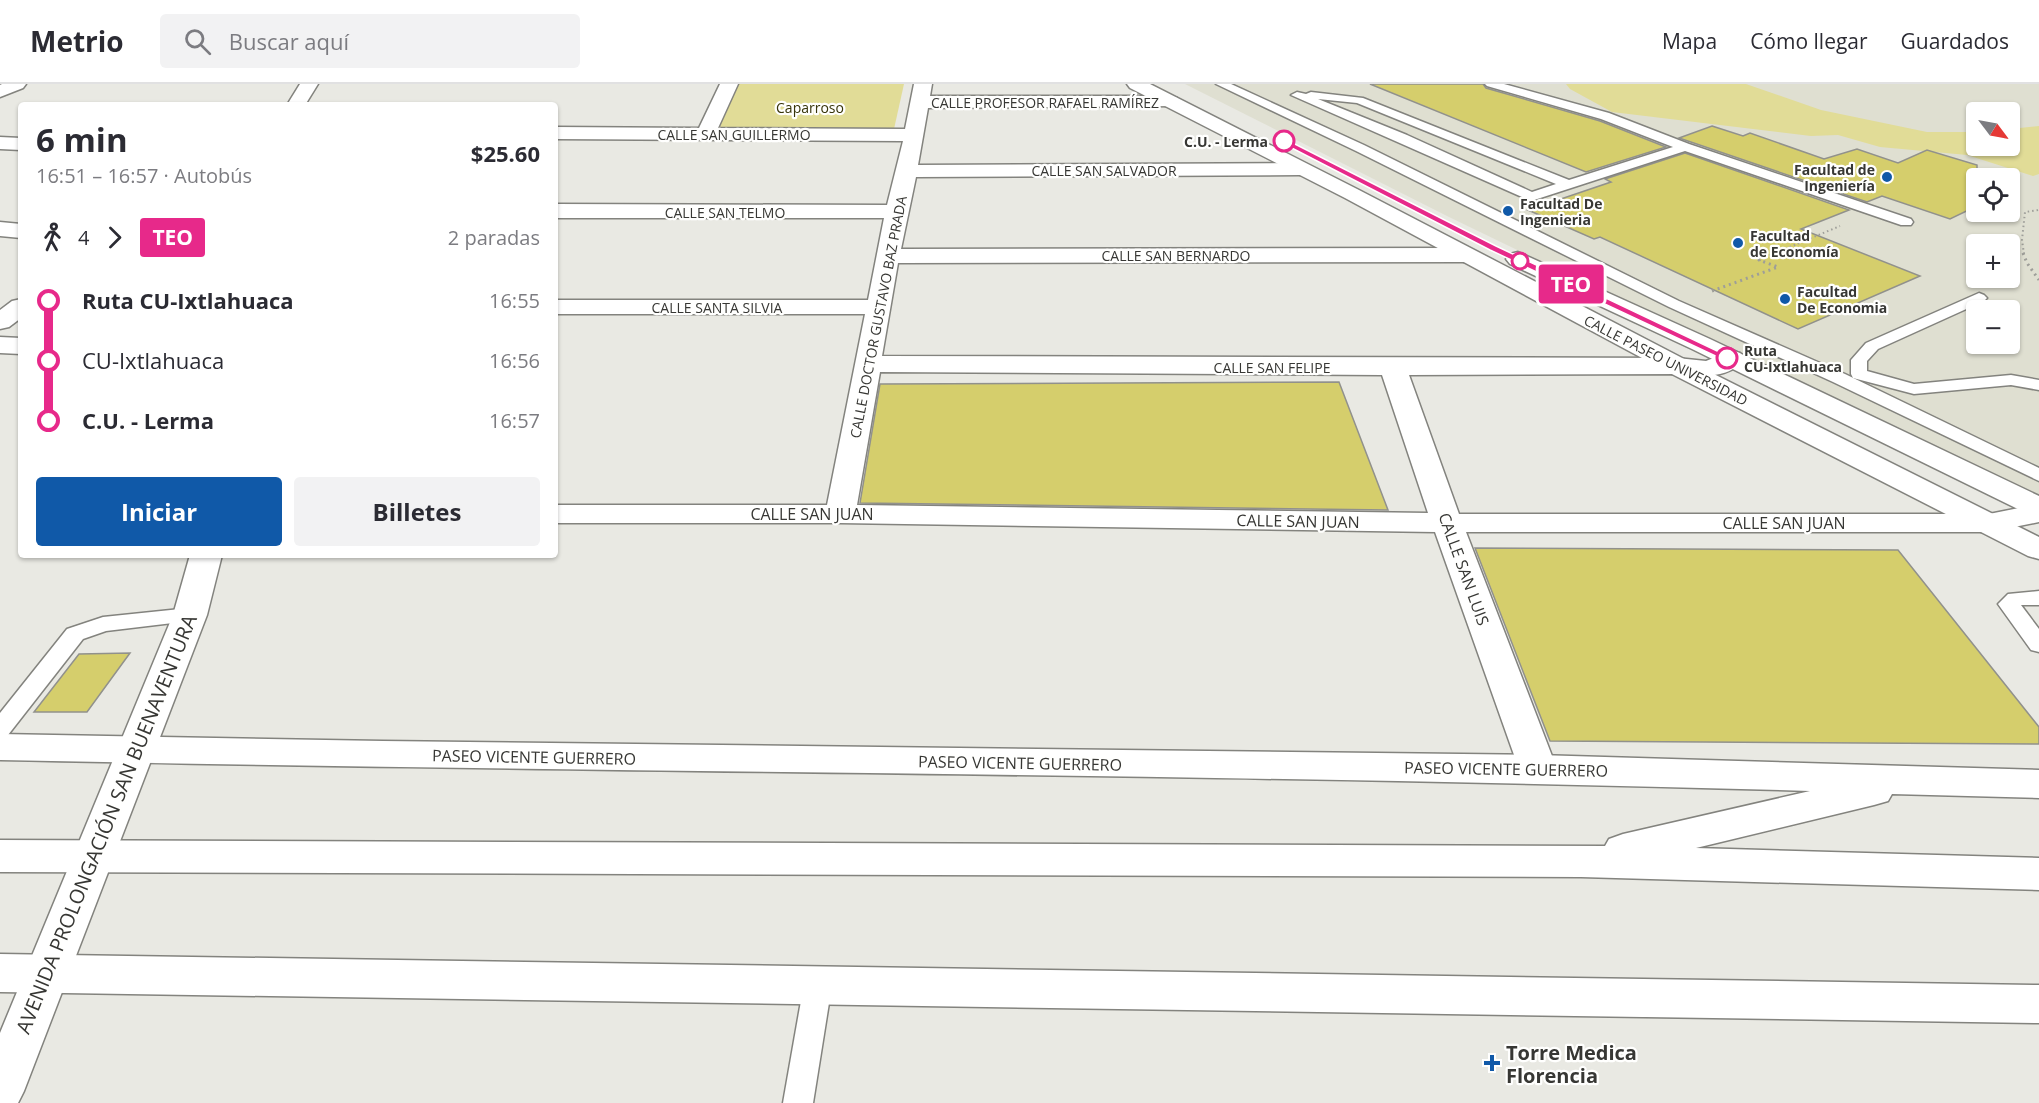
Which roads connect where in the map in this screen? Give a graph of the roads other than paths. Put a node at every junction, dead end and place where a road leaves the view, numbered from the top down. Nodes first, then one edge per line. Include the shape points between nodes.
1 (16, 84) edge
2 (309, 84) edge
3 (729, 84) edge
4 (1136, 84) edge
5 (1222, 84) edge
6 (1491, 84) edge
7 (0, 92) edge
8 (922, 93) edge
9 (1170, 93) edge
10 (1247, 95) junction
11 (1287, 95) junction
12 (298, 102) edge
13 (558, 133) edge
14 (706, 134) junction
15 (914, 135) junction
16 (1403, 138) junction
17 (0, 143) edge
18 (18, 144) edge
19 (1685, 147) junction
20 (1360, 148) junction
21 (1300, 169) junction
22 (907, 171) junction
23 (1566, 184) junction
24 (1531, 197) junction
25 (558, 211) edge
26 (1487, 211) junction
27 (896, 212) junction
28 (1906, 222) dead end
29 (0, 229) edge
30 (18, 231) edge
31 (1464, 255) junction
32 (888, 256) junction
33 (1979, 298) dead end
34 (558, 307) edge
35 (878, 307) junction
36 (18, 308) edge
37 (0, 322) edge
38 (1701, 344) junction
39 (0, 345) edge
40 (18, 346) edge
41 (1731, 359) junction
42 (868, 364) junction
43 (1677, 366) junction
44 (1393, 368) junction
45 (1859, 374) junction
46 (1839, 378) junction
47 (2039, 385) edge
48 (2039, 476) edge
49 (2039, 510) edge
50 (558, 514) edge
51 (840, 514) junction
52 (1446, 523) junction
53 (1989, 523) junction
54 (2039, 549) edge
55 (205, 558) edge
56 (2039, 598) edge
57 (189, 615) junction
58 (2039, 645) edge
59 (0, 729) edge
60 (0, 747) edge
61 (136, 751) junction
62 (1538, 769) junction
63 (1916, 781) junction
64 (2039, 784) edge
65 (0, 856) edge
66 (94, 857) junction
67 (1581, 861) junction
68 (2039, 874) edge
69 (0, 973) edge
70 (46, 973) junction
71 (818, 984) junction
72 (2039, 1004) edge
73 (0, 1091) edge
74 (798, 1103) edge

1 - 7 street
2 - 12 street
3 - 14 street
4 - 9 street, CALLE PASEO UNIVERSIDAD
5 - 10 lane
6 - 19 lane via 1605,116
8 - 9 street, CALLE PROFESOR RAFAEL RAMÍREZ
8 - 15 street, CALLE DOCTOR GUSTAVO BAZ PRADA
9 - 21 street, CALLE PASEO UNIVERSIDAD
9 - 38 street, CALLE PASEO UNIVERSIDAD
10 - 11 lane
10 - 20 lane
11 - 16 lane
11 - 23 lane via 1332,95 1359,100
13 - 14 street, CALLE SAN GUILLERMO
14 - 15 street, CALLE SAN GUILLERMO
15 - 22 street, CALLE DOCTOR GUSTAVO BAZ PRADA
16 - 20 lane
16 - 24 lane
17 - 18 street
19 - 23 lane
19 - 28 lane
20 - 26 lane
21 - 22 street, CALLE SAN SALVADOR
21 - 31 street, CALLE PASEO UNIVERSIDAD
22 - 27 street, CALLE DOCTOR GUSTAVO BAZ PRADA
23 - 24 lane
24 - 26 lane
25 - 27 street, CALLE SAN TELMO
26 - 46 lane via 1674,304
27 - 32 street, CALLE DOCTOR GUSTAVO BAZ PRADA
29 - 30 street
31 - 32 street, CALLE SAN BERNARDO
31 - 43 street, CALLE PASEO UNIVERSIDAD
32 - 35 street, CALLE DOCTOR GUSTAVO BAZ PRADA
33 - 45 lane via 1872,346 1859,360
34 - 35 street, CALLE SANTA SILVIA
35 - 42 street, CALLE DOCTOR GUSTAVO BAZ PRADA
36 - 37 street
38 - 41 street, CALLE PASEO UNIVERSIDAD
38 - 43 street via 1679,354
39 - 40 street
41 - 43 street, CALLE SAN FELIPE via 1709,369
41 - 49 street, CALLE PASEO UNIVERSIDAD
42 - 44 street, CALLE SAN FELIPE
42 - 51 street, CALLE DOCTOR GUSTAVO BAZ PRADA
43 - 44 street, CALLE SAN FELIPE
43 - 53 street, CALLE PASEO UNIVERSIDAD
44 - 52 street, CALLE SAN LUIS
45 - 46 lane
45 - 47 lane via 1914,389 2012,380
46 - 48 lane
49 - 53 street, CALLE SAN JUAN
50 - 51 street, CALLE SAN JUAN
51 - 52 street, CALLE SAN JUAN
52 - 53 street, CALLE SAN JUAN
52 - 62 street, CALLE SAN LUIS
53 - 54 street, CALLE PASEO UNIVERSIDAD
55 - 57 street, AVENIDA PROLONGACIÓN SAN BUENAVENTURA
56 - 58 lane via 2015,599 2009,604
57 - 59 lane via 103,624 75,633
57 - 61 street, AVENIDA PROLONGACIÓN SAN BUENAVENTURA
60 - 61 street, PASEO VICENTE GUERRERO
61 - 62 street, PASEO VICENTE GUERRERO
61 - 66 street, AVENIDA PROLONGACIÓN SAN BUENAVENTURA
62 - 63 street, PASEO VICENTE GUERRERO
63 - 64 street, PASEO VICENTE GUERRERO
63 - 67 street
65 - 66 street
66 - 67 street
66 - 70 street, AVENIDA PROLONGACIÓN SAN BUENAVENTURA
67 - 68 street
69 - 70 street
70 - 71 street
70 - 73 street, AVENIDA PROLONGACIÓN SAN BUENAVENTURA
71 - 72 street
71 - 74 lane

